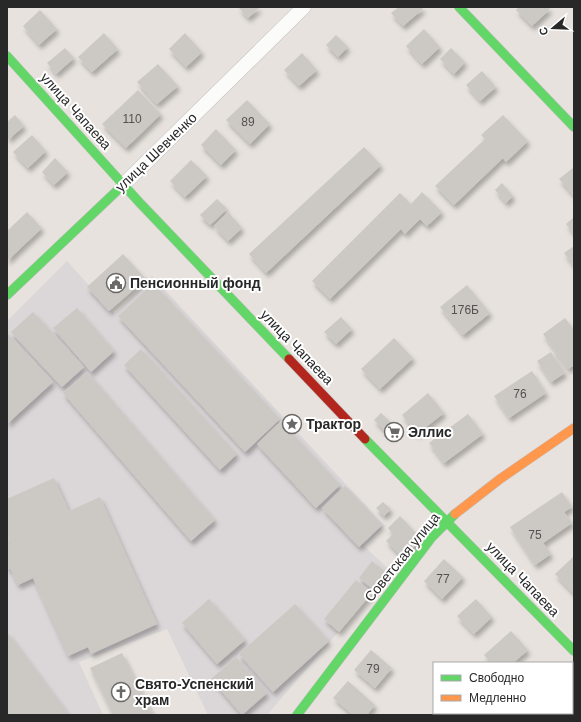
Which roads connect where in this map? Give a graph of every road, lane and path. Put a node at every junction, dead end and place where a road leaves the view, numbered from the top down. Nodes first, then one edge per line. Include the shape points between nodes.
1 (304, 7) edge
2 (460, 7) edge
3 (7, 56) edge
4 (574, 127) edge
5 (123, 185) junction
6 (7, 295) edge
7 (574, 428) edge
8 (446, 521) junction
9 (574, 651) edge
10 (297, 715) edge

1 - 5 street, улица Шевченко
2 - 4 main road
3 - 5 main road, улица Чапаева
5 - 6 main road, улица Шевченко
5 - 8 main road, улица Чапаева
7 - 8 main road, Советская улица via 476,496
8 - 9 main road, улица Чапаева
8 - 10 main road, Советская улица

